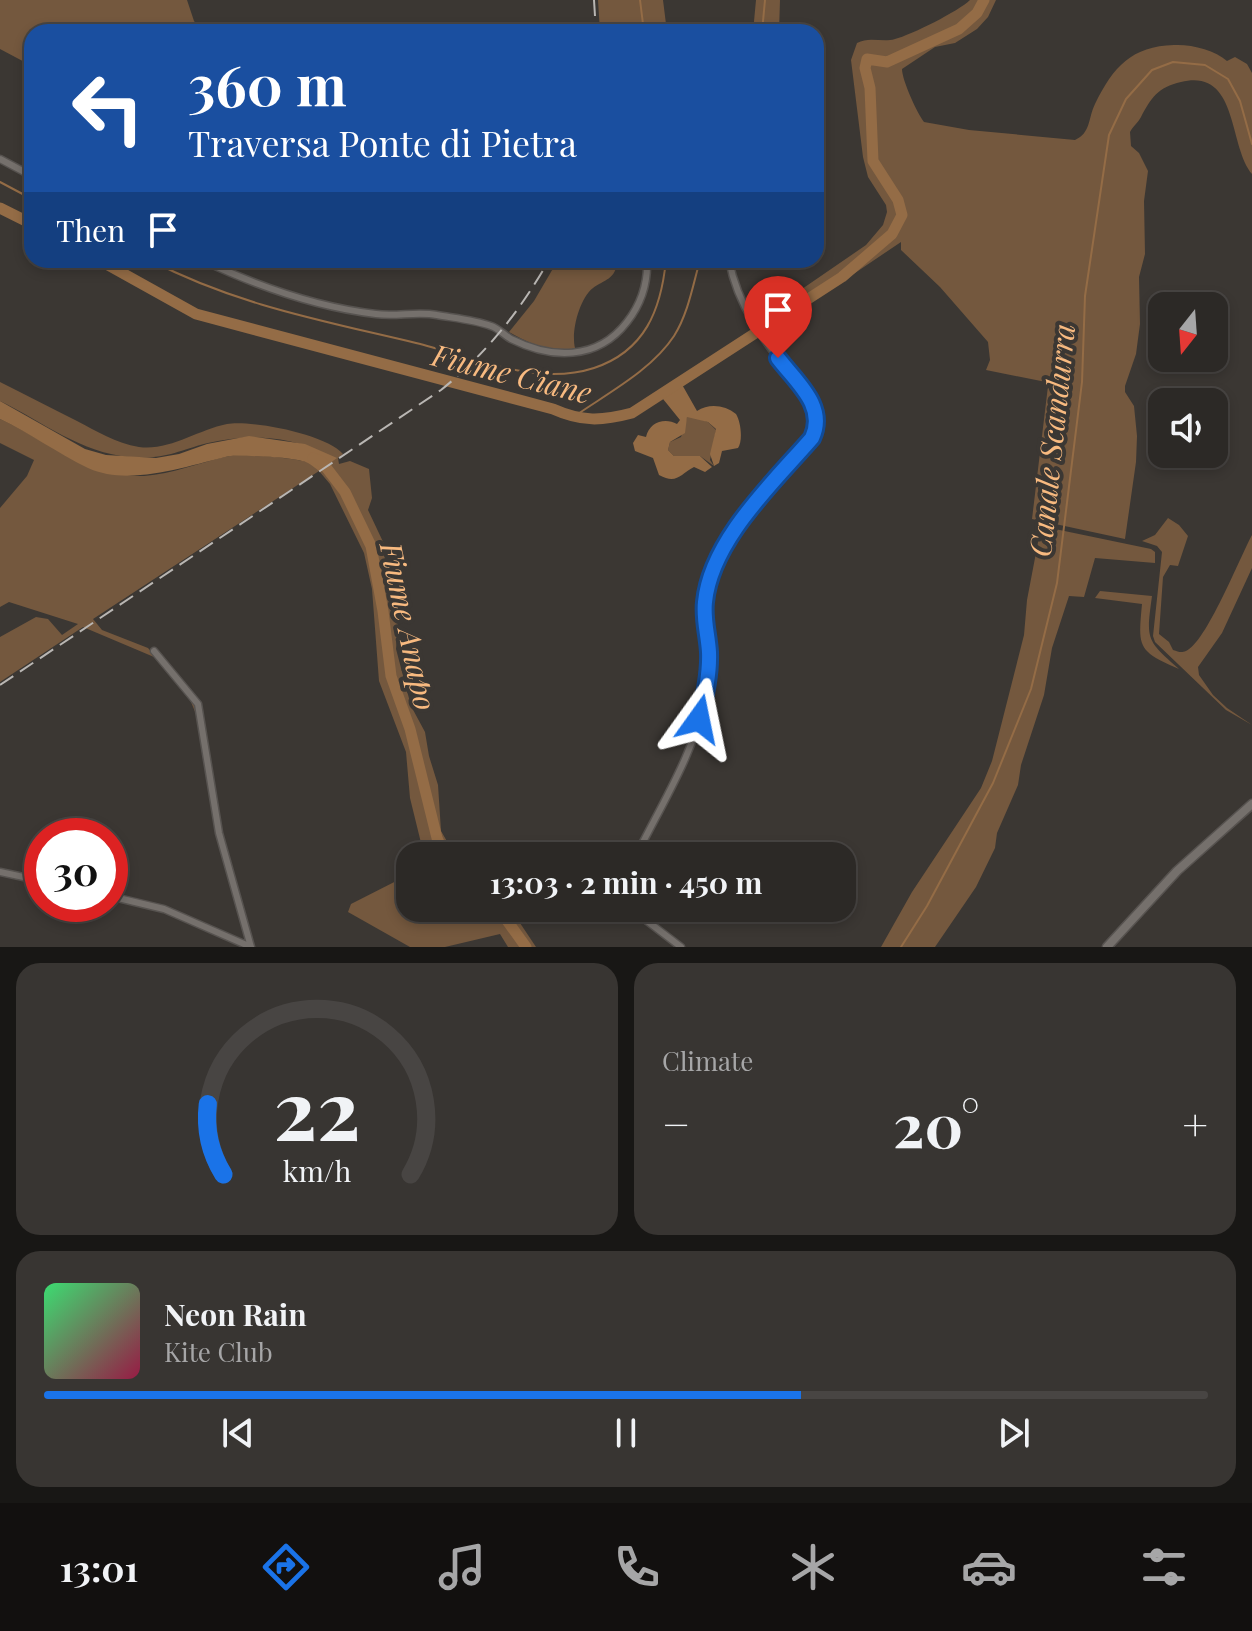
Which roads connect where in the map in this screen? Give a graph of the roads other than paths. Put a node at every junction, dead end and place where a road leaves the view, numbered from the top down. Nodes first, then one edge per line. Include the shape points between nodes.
1 (0, 159) edge
2 (24, 172) edge
3 (219, 268) edge
4 (648, 268) edge
5 (731, 268) edge
6 (154, 651) dead end
7 (1252, 804) edge
8 (642, 842) edge
9 (0, 872) edge
10 (24, 877) edge
11 (128, 900) edge
12 (648, 922) edge
13 (251, 947) edge
14 (681, 947) edge
15 (1107, 947) edge

1 - 2 street
3 - 4 street via 288,294 380,315 432,314 490,325 529,346 566,355 594,347 621,329 641,299
5 - 8 street via 753,325 817,412 817,428 742,521 718,562 705,601 709,669 699,719
6 - 13 street via 198,704 221,843
7 - 15 street via 1177,871
9 - 10 street
11 - 13 street via 164,909
12 - 14 street

